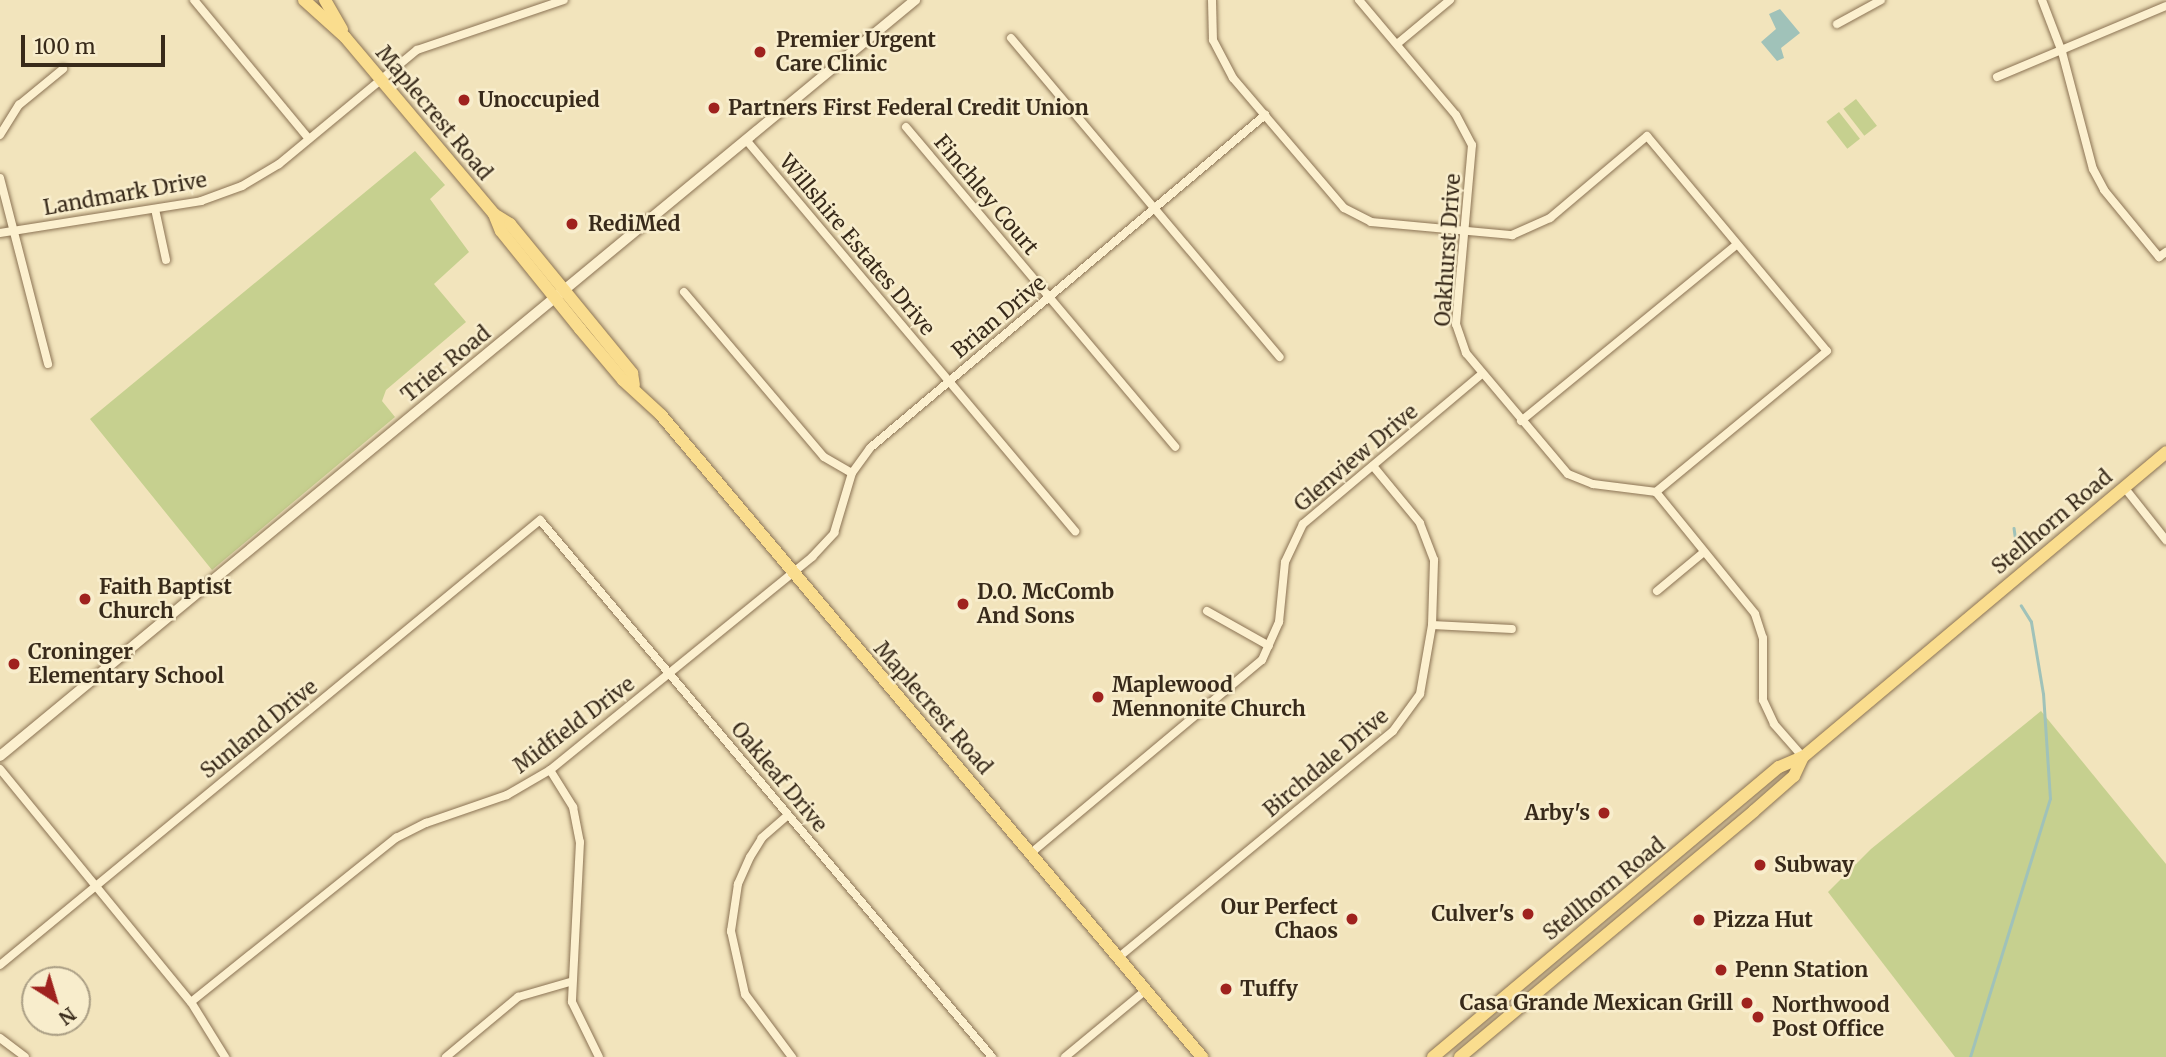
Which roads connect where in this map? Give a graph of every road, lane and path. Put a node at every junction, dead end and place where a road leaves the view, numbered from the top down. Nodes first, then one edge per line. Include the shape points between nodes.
1 (194, 0) edge
2 (304, 0) edge
3 (325, 0) edge
4 (564, 0) edge
5 (915, 0) edge
6 (1212, 0) edge
7 (1359, 0) edge
8 (1450, 0) edge
9 (1881, 0) edge
10 (2042, 0) edge
11 (2166, 6) edge
12 (1838, 24) dead end
13 (345, 37) junction
14 (1011, 38) dead end
15 (1397, 44) junction
16 (2062, 52) junction
17 (63, 69) dead end
18 (1997, 77) dead end
19 (381, 79) junction
20 (1265, 115) junction
21 (906, 127) dead end
22 (0, 135) edge
23 (309, 139) junction
24 (747, 141) junction
25 (0, 178) edge
26 (1155, 208) junction
27 (155, 209) junction
28 (494, 214) junction
29 (13, 231) junction
30 (1465, 231) junction
31 (0, 233) edge
32 (1737, 244) junction
33 (2163, 254) edge
34 (166, 260) dead end
35 (566, 291) junction
36 (684, 292) dead end
37 (1050, 297) junction
38 (555, 300) junction
39 (1280, 357) dead end
40 (48, 364) dead end
41 (1482, 374) junction
42 (949, 382) junction
43 (634, 385) junction
44 (1521, 421) junction
45 (1175, 447) dead end
46 (2166, 453) edge
47 (1373, 466) junction
48 (852, 473) junction
49 (2124, 487) junction
50 (1656, 492) junction
51 (540, 520) joint
52 (1075, 531) dead end
53 (2166, 540) edge
54 (1704, 552) junction
55 (793, 573) junction
56 (1657, 591) dead end
57 (1207, 611) dead end
58 (1432, 625) junction
59 (1512, 629) dead end
60 (1269, 646) junction
61 (670, 673) junction
62 (0, 756) edge
63 (1803, 757) junction
64 (0, 769) edge
65 (550, 770) junction
66 (788, 816) junction
67 (1031, 853) junction
68 (96, 886) junction
69 (1119, 957) junction
70 (0, 965) edge
71 (570, 982) junction
72 (1146, 990) junction
73 (191, 1002) junction
74 (0, 1038) edge
75 (25, 1057) edge
76 (225, 1057) edge
77 (446, 1057) edge
78 (599, 1057) edge
79 (792, 1057) edge
80 (992, 1057) edge
81 (1065, 1057) edge
82 (1202, 1057) edge
83 (1433, 1057) edge
84 (1460, 1057) edge

1 - 23 street
2 - 13 main road, Maplecrest Road
3 - 13 main road, Maplecrest Road
4 - 19 street, Landmark Drive via 432,43
5 - 24 street, Trier Road
6 - 20 street via 1211,29 1218,55
7 - 15 street, Oakhurst Drive
8 - 15 street
9 - 12 street
10 - 16 street
11 - 16 street
13 - 19 main road, Maplecrest Road
14 - 26 street
15 - 30 street, Oakhurst Drive via 1468,132 1472,170
16 - 18 street
16 - 33 street via 2093,169 2104,190
17 - 22 street via 19,105
19 - 23 street, Landmark Drive
19 - 28 main road, Maplecrest Road
20 - 26 street, Brian Drive
20 - 30 street via 1354,215 1387,225
21 - 37 street, Finchley Court
23 - 27 street, Landmark Drive via 242,186 201,201
24 - 35 street, Trier Road
24 - 42 street, Willshire Estates Drive
25 - 29 street
26 - 37 street, Brian Drive
26 - 39 street
27 - 29 street, Landmark Drive
27 - 34 street
28 - 35 main road, Maplecrest Road via 510,224
28 - 38 main road, Maplecrest Road via 501,231
29 - 31 street, Landmark Drive
29 - 40 street
30 - 32 street via 1512,235 1530,229 1550,218 1647,136
30 - 41 street, Oakhurst Drive via 1456,324 1466,354
32 - 44 street
32 - 50 street via 1827,351
35 - 38 street, Trier Road
35 - 43 main road, Maplecrest Road via 632,373
36 - 48 street via 824,457
37 - 42 street, Brian Drive
37 - 45 street, Finchley Court
38 - 43 main road, Maplecrest Road via 623,380
38 - 62 street, Trier Road
41 - 44 street, Oakhurst Drive
41 - 47 street, Glenview Drive
42 - 48 street, Brian Drive via 870,448
42 - 52 street, Willshire Estates Drive
43 - 55 main road, Maplecrest Road
44 - 50 street, Oakhurst Drive via 1555,462 1580,482
46 - 49 main road, Stellhorn Road
47 - 58 street, Birchdale Drive via 1420,523 1429,541 1434,560
47 - 60 street, Glenview Drive via 1303,524 1286,562 1279,622
48 - 55 street, Brian Drive via 834,533
49 - 53 street
49 - 63 main road, Stellhorn Road
50 - 54 street
51 - 61 street, Oakleaf Drive
51 - 68 street, Sunland Drive
54 - 56 street
54 - 63 street via 1760,625 1763,700 1774,724
55 - 61 street, Midfield Drive
55 - 67 main road, Maplecrest Road
57 - 60 street
58 - 59 street
58 - 69 street, Birchdale Drive via 1426,678 1409,714 1393,732
60 - 67 street, Glenview Drive via 1262,660 1235,686
61 - 65 street, Midfield Drive
61 - 66 street, Oakleaf Drive
63 - 83 main road, Stellhorn Road via 1779,768
63 - 84 main road, Stellhorn Road via 1794,776 1754,811
64 - 68 street
65 - 71 street via 573,807 580,842
65 - 73 street, Midfield Drive via 507,795 396,838
66 - 79 street via 762,838 750,856 738,884 731,931 745,994
66 - 80 street, Oakleaf Drive
67 - 69 main road, Maplecrest Road
68 - 70 street, Sunland Drive
68 - 73 street
69 - 72 main road, Maplecrest Road
71 - 77 street via 517,997
71 - 78 street via 578,1020
72 - 81 street
72 - 82 main road, Maplecrest Road
73 - 76 street
74 - 75 street

